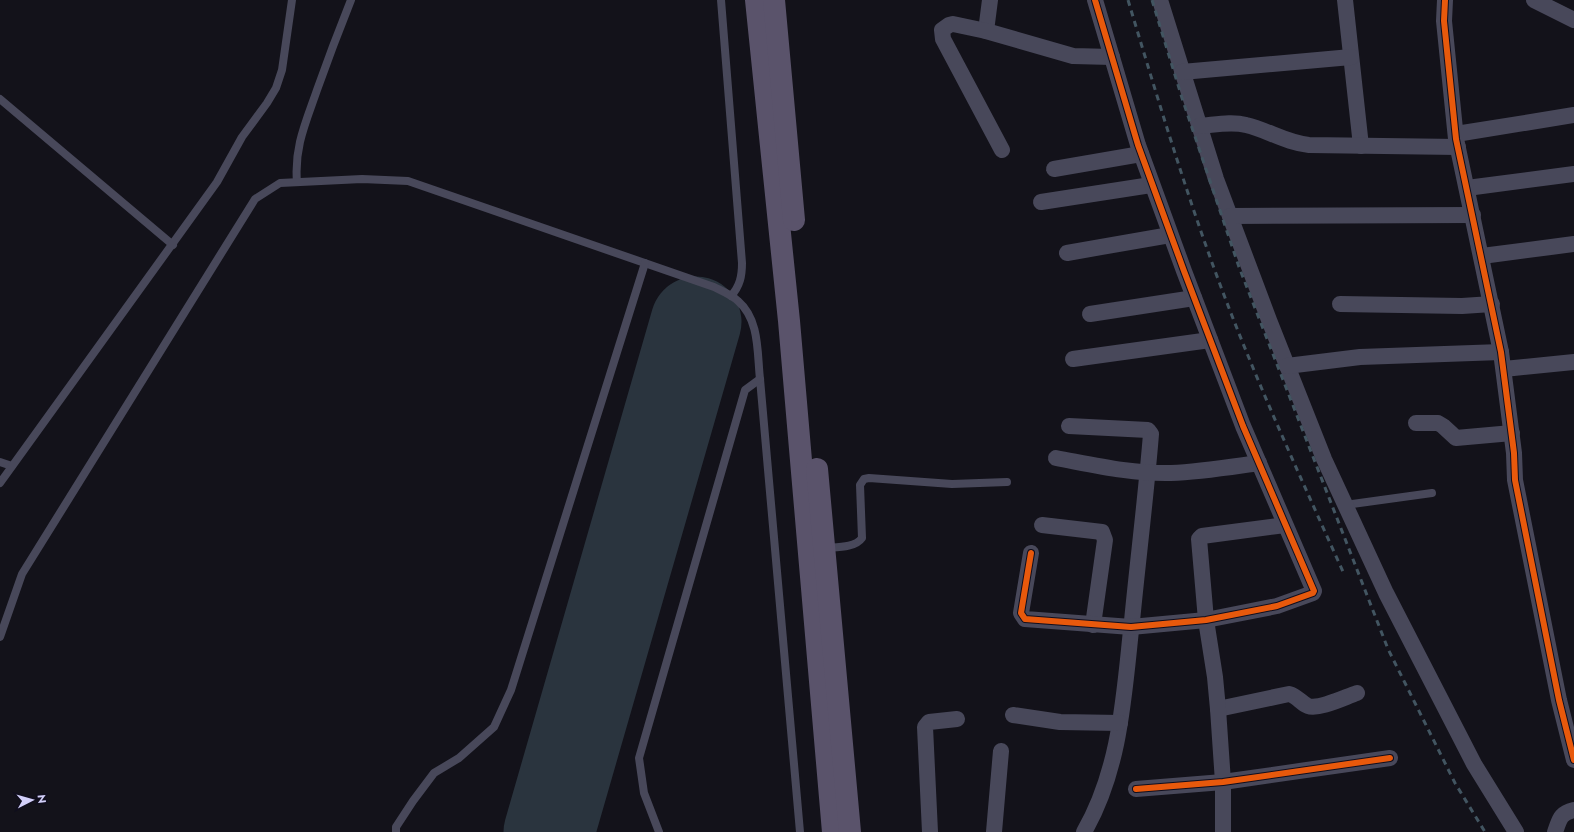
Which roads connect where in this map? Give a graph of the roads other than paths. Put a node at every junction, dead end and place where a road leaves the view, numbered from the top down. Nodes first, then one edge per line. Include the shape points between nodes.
1 (292, 0) edge
2 (351, 0) edge
3 (721, 0) edge
4 (756, 0) edge
5 (774, 0) edge
6 (990, 0) edge
7 (1095, 0) edge
8 (1160, 0) edge
9 (1345, 0) edge
10 (1445, 0) edge
11 (1534, 0) edge
12 (1574, 20) edge
13 (986, 31) junction
14 (1112, 57) junction
15 (1351, 57) junction
16 (1182, 72) junction
17 (0, 99) edge
18 (1574, 115) edge
19 (1199, 126) junction
20 (1457, 140) junction
21 (1361, 146) junction
22 (1002, 150) dead end
23 (1141, 154) junction
24 (1054, 169) dead end
25 (1574, 174) edge
26 (297, 182) junction
27 (1152, 184) junction
28 (1467, 188) junction
29 (1041, 202) dead end
30 (1473, 215) junction
31 (1230, 216) junction
32 (1170, 235) junction
33 (1574, 244) edge
34 (173, 245) junction
35 (1067, 253) dead end
36 (1482, 256) junction
37 (645, 263) junction
38 (731, 296) junction
39 (1194, 298) junction
40 (1340, 304) dead end
41 (1492, 304) junction
42 (1090, 314) dead end
43 (1210, 340) junction
44 (1501, 352) junction
45 (1073, 359) dead end
46 (1574, 362) edge
47 (1287, 366) junction
48 (1504, 369) junction
49 (760, 379) junction
50 (1416, 423) dead end
51 (1069, 426) dead end
52 (1512, 433) junction
53 (1056, 458) dead end
54 (0, 462) edge
55 (1259, 463) junction
56 (12, 466) junction
57 (1148, 472) junction
58 (1007, 482) dead end
59 (0, 484) edge
60 (1432, 493) dead end
61 (1345, 505) junction
62 (1042, 525) dead end
63 (1285, 525) junction
64 (825, 548) junction
65 (1031, 553) dead end
66 (1206, 620) junction
67 (1093, 624) junction
68 (1131, 627) junction
69 (0, 637) edge
70 (1357, 692) dead end
71 (1218, 710) junction
72 (1013, 715) dead end
73 (957, 719) dead end
74 (1120, 723) junction
75 (1001, 751) dead end
76 (1390, 758) dead end
77 (1574, 760) edge
78 (1223, 782) junction
79 (1136, 789) dead end
80 (1574, 810) edge
81 (396, 832) edge
82 (659, 832) edge
83 (800, 832) edge
84 (833, 832) edge
85 (850, 832) edge
86 (930, 832) edge
87 (994, 832) edge
88 (1084, 832) edge
89 (1223, 832) edge
90 (1516, 832) edge
91 (1555, 832) edge

1 - 34 lane via 282,70 276,88 242,137 217,182
2 - 26 lane via 301,134 296,153
3 - 38 lane via 742,263 742,276
4 - 84 main road via 789,321
5 - 64 main road
6 - 13 street
7 - 14 street
8 - 16 street
9 - 15 street
10 - 20 street via 1444,21
11 - 12 street
13 - 14 street via 1073,56
13 - 22 street via 953,24 945,28 942,34
14 - 23 street
15 - 16 street
15 - 21 street
16 - 19 street
17 - 34 lane
18 - 20 street
19 - 21 street via 1245,124 1295,144
19 - 31 street
20 - 21 street
20 - 28 street
23 - 24 street
23 - 27 street
25 - 28 street
26 - 37 lane via 408,181
26 - 69 lane via 280,183 255,199 22,574
27 - 29 street
27 - 32 street
28 - 30 street
30 - 31 street
30 - 36 street
31 - 47 street
32 - 35 street
32 - 39 street
33 - 36 street
34 - 56 lane
36 - 41 street
37 - 38 lane via 714,287
37 - 81 lane via 511,690 494,726 459,758 434,773 413,801
38 - 49 lane via 749,313 755,325
39 - 42 street
39 - 43 street
40 - 41 street
41 - 44 street
43 - 45 street
43 - 55 street
44 - 47 street via 1360,357
44 - 48 street
46 - 48 street
47 - 61 street
48 - 52 street
49 - 82 lane via 745,390 639,758 644,793
49 - 83 lane
50 - 52 street via 1438,423 1456,438
51 - 57 street via 1148,430 1151,434
52 - 77 street via 1515,480 1559,700
53 - 57 street
54 - 56 lane
55 - 57 street via 1171,473
55 - 63 street
56 - 59 lane
57 - 68 street
58 - 64 lane via 952,484 864,479 860,485 862,538 854,544
60 - 61 lane
61 - 90 street via 1386,593 1474,764
62 - 67 street via 1102,532 1105,540
63 - 66 street via 1200,537
63 - 66 street via 1314,589 1312,593 1277,606
64 - 85 main road
65 - 67 street via 1022,617
66 - 68 street
66 - 71 street
67 - 68 street
68 - 74 street
70 - 71 street via 1318,707 1308,706 1289,694
71 - 78 street
72 - 74 street via 1060,722
73 - 86 street via 929,722 925,727
74 - 88 street via 1109,775
75 - 87 street
76 - 78 street
78 - 79 street
78 - 89 street
80 - 91 street via 1561,815

